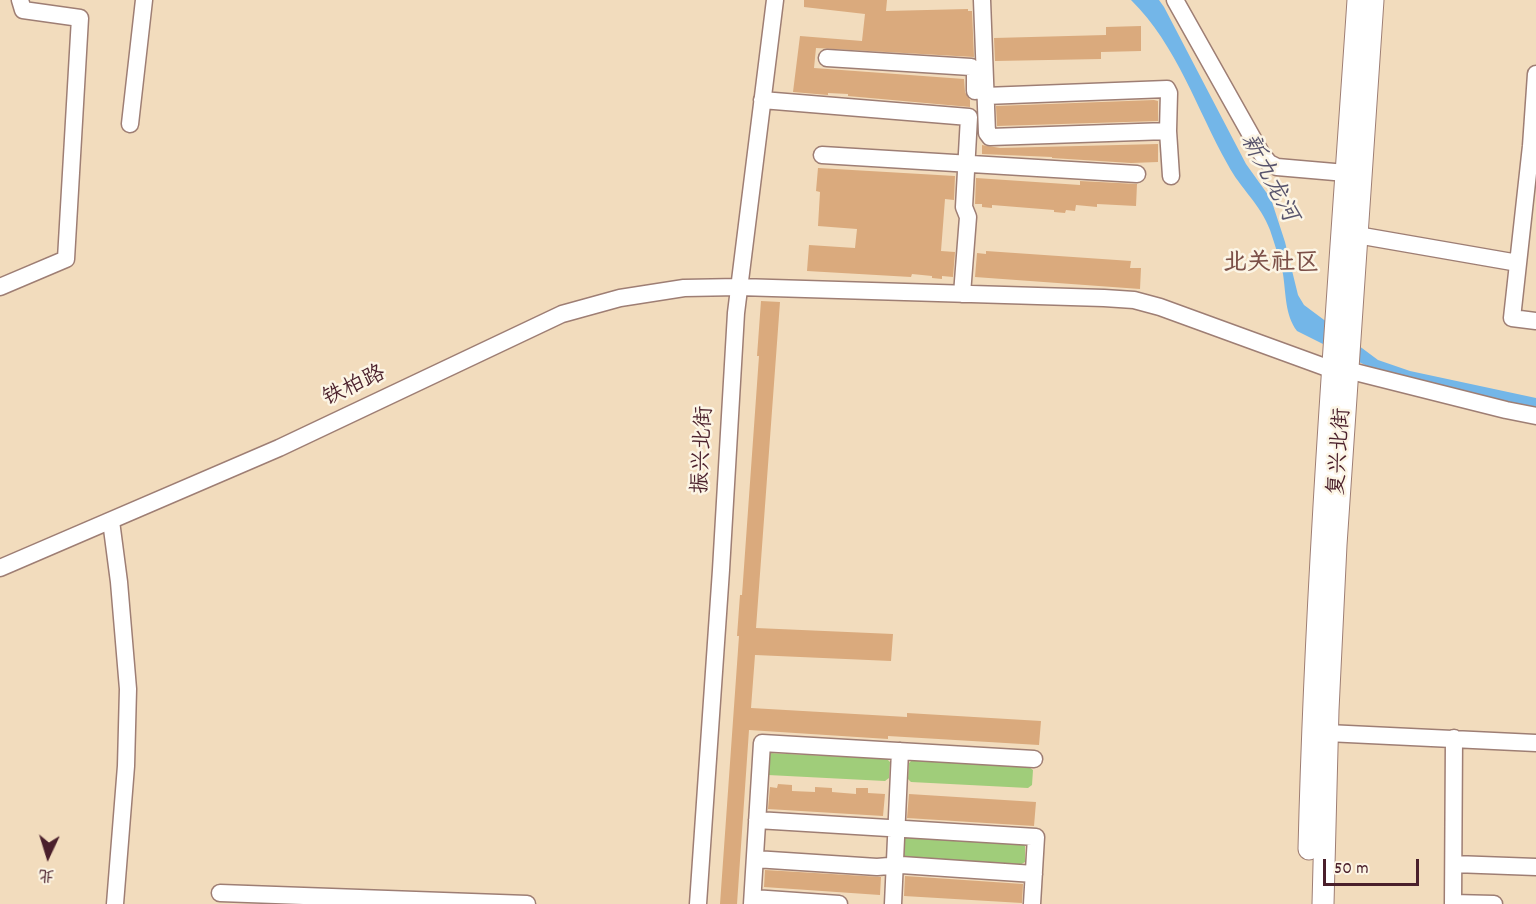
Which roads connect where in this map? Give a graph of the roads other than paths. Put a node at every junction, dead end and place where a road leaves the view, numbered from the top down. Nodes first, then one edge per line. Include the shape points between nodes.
1 (20, 0) edge
2 (144, 0) edge
3 (775, 0) edge
4 (982, 0) edge
5 (1175, 0) edge
6 (1358, 0) edge
7 (1373, 0) edge
8 (827, 58) dead end
9 (1536, 74) edge
10 (985, 96) junction
11 (762, 100) junction
12 (969, 117) junction
13 (130, 124) dead end
14 (1168, 131) junction
15 (822, 154) dead end
16 (967, 164) junction
17 (1137, 174) dead end
18 (1346, 174) junction
19 (1171, 176) dead end
20 (1357, 235) junction
21 (1518, 263) junction
22 (0, 287) edge
23 (739, 287) junction
24 (962, 294) junction
25 (1536, 321) edge
26 (1344, 326) junction
27 (1340, 366) junction
28 (1536, 416) edge
29 (111, 521) junction
30 (0, 568) edge
31 (1327, 733) junction
32 (1454, 738) junction
33 (1536, 743) edge
34 (900, 751) junction
35 (1034, 759) dead end
36 (757, 820) junction
37 (896, 828) junction
38 (755, 859) junction
39 (1454, 864) junction
40 (895, 866) junction
41 (1536, 867) edge
42 (1034, 874) junction
43 (220, 892) dead end
44 (752, 901) edge
45 (1453, 903) edge
46 (115, 904) edge
47 (527, 904) edge
48 (698, 904) edge
49 (839, 904) edge
50 (893, 904) edge
51 (1032, 904) edge
52 (1309, 904) edge
53 (1323, 904) edge
54 (1494, 904) edge

1 - 22 street via 23,10 80,18 66,259
2 - 13 street
3 - 11 street, 振兴北街
4 - 10 street
5 - 18 street via 1269,163
6 - 18 main road, 复兴北街
7 - 20 main road, 复兴北街
8 - 12 street via 970,67 975,72 976,106
9 - 21 street
10 - 14 street via 990,137
10 - 14 street via 1167,88
11 - 12 street
11 - 23 street, 振兴北街
12 - 16 street
14 - 19 street
15 - 16 street
16 - 17 street
16 - 24 street via 964,207 968,217
18 - 26 main road, 复兴北街
20 - 21 street
20 - 26 main road, 复兴北街
21 - 25 street via 1512,318
23 - 24 street, 铁柏路
23 - 29 street, 铁柏路 via 684,288 631,296 562,314 279,448
23 - 48 street, 振兴北街
24 - 27 street, 铁柏路 via 1134,300
26 - 27 main road, 复兴北街
27 - 28 street, 铁柏路
27 - 31 main road, 复兴北街
27 - 52 main road, 复兴北街 via 1316,641
29 - 30 street, 铁柏路
29 - 46 street via 128,689
31 - 32 street
31 - 53 main road, 复兴北街
32 - 33 street
32 - 39 street
34 - 35 street
34 - 36 street via 762,743
34 - 37 street
36 - 37 street
36 - 38 street
37 - 40 street
37 - 42 street via 1036,837
38 - 40 street
38 - 44 street
39 - 41 street
39 - 45 street
40 - 42 street
40 - 50 street
42 - 51 street
43 - 47 street
44 - 49 street
45 - 54 street

